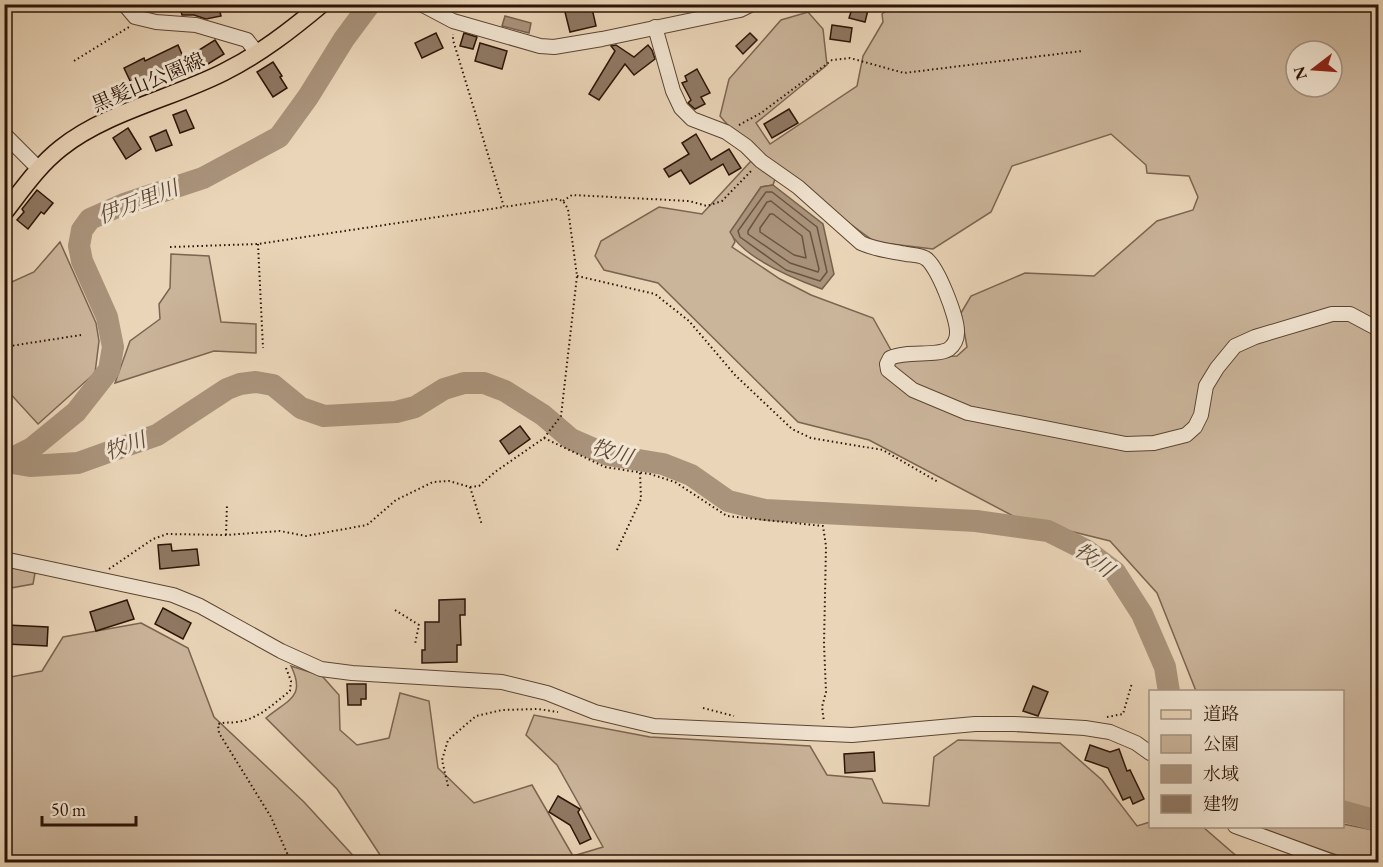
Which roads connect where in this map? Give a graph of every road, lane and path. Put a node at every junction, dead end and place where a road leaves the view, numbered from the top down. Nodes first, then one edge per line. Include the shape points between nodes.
1 (124, 4) edge
2 (322, 4) edge
3 (420, 4) edge
4 (752, 4) edge
5 (135, 17) junction
6 (453, 21) junction
7 (655, 27) junction
8 (1082, 51) dead end
9 (257, 53) junction
10 (74, 61) dead end
11 (726, 132) junction
12 (4, 134) edge
13 (760, 161) junction
14 (38, 168) junction
15 (563, 201) junction
16 (504, 207) junction
17 (4, 213) edge
18 (258, 244) junction
19 (170, 247) dead end
20 (577, 276) junction
21 (1378, 329) edge
22 (81, 335) dead end
23 (4, 346) edge
24 (263, 348) dead end
25 (544, 438) junction
26 (640, 472) junction
27 (938, 482) dead end
28 (470, 488) junction
29 (227, 504) dead end
30 (482, 525) dead end
31 (226, 535) junction
32 (617, 550) dead end
33 (10, 560) edge
34 (4, 570) edge
35 (97, 577) junction
36 (395, 610) dead end
37 (415, 644) dead end
38 (281, 651) junction
39 (1132, 683) dead end
40 (558, 712) dead end
41 (1106, 718) dead end
42 (825, 735) junction
43 (1149, 752) edge
44 (448, 786) dead end
45 (1240, 828) edge
46 (291, 862) edge
47 (1333, 862) edge

1 - 5 street
2 - 9 main road, 黒髪山公園線 via 290,32
3 - 6 street
4 - 7 street via 740,10
5 - 9 street via 196,25 247,40
5 - 10 path via 128,28
6 - 7 street via 554,47
6 - 16 path via 453,40
7 - 11 street via 681,108 692,119
8 - 11 path via 904,73 850,58 832,60 761,113
9 - 14 main road, 黒髪山公園線 via 224,72 94,127
11 - 13 street
12 - 14 street
13 - 15 path via 722,201 706,206 689,201 572,195
13 - 21 street via 798,187 861,243 923,257 932,263 958,330 957,340 949,349 939,352 899,354 890,358 888,370 913,390 968,412 1126,444 1154,443 1186,435 1195,427 1206,386 1235,346 1332,314 1350,314
14 - 17 main road, 黒髪山公園線
15 - 16 path
15 - 20 path via 568,209
16 - 18 path
18 - 19 path
18 - 24 path
20 - 25 path via 561,416
20 - 27 path via 655,294 689,321 735,375 792,429 811,438 883,450
22 - 23 path
25 - 26 path via 604,467
25 - 28 path via 479,486
26 - 32 path via 641,499
26 - 42 path via 675,482 726,516 823,526
28 - 30 path
28 - 31 path via 449,481 432,482 396,500 367,525 322,535 280,531
29 - 31 path
31 - 35 path via 167,534 153,539
33 - 34 street
33 - 35 street
35 - 38 street via 173,595
36 - 37 path via 419,625
38 - 42 street via 321,669 502,682 547,693 594,712 654,726
38 - 46 path via 291,681 290,691 257,717 218,724 219,733 271,817
39 - 41 path via 1123,714
40 - 44 path via 502,710 476,716 448,740 442,760
42 - 43 street via 1014,724 1110,732
45 - 47 street

